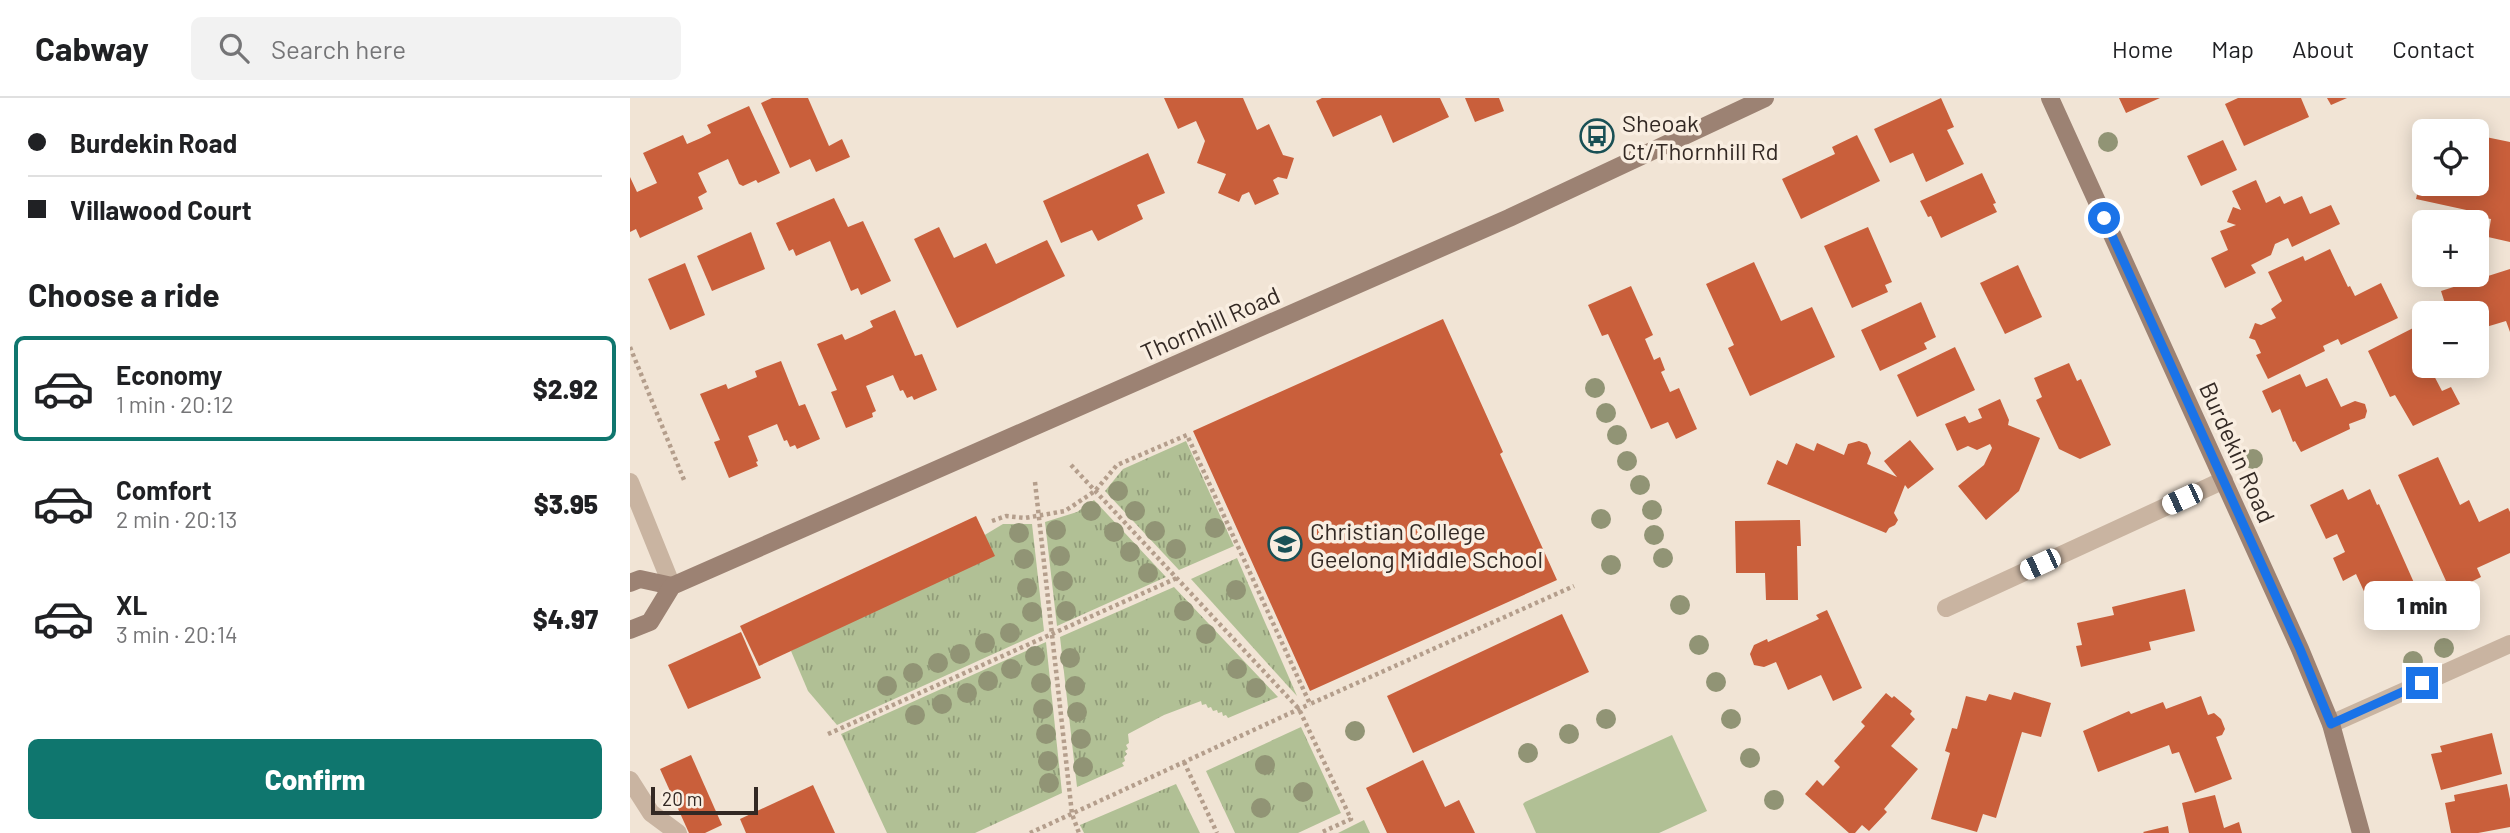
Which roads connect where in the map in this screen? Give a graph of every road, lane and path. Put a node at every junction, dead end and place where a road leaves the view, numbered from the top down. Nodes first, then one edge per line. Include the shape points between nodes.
1 (1765, 98) edge
2 (2050, 98) edge
3 (630, 347) edge
4 (1071, 466) dead end
5 (684, 480) dead end
6 (2224, 480) junction
7 (630, 482) edge
8 (1035, 482) dead end
9 (1095, 491) junction
10 (1038, 516) junction
11 (992, 521) dead end
12 (1177, 578) junction
13 (630, 583) edge
14 (672, 586) junction
15 (1574, 586) dead end
16 (1946, 608) dead end
17 (630, 630) edge
18 (1052, 635) junction
19 (2510, 644) edge
20 (1310, 704) junction
21 (1299, 709) junction
22 (2331, 724) junction
23 (828, 734) dead end
24 (1184, 762) junction
25 (630, 780) edge
26 (1072, 814) junction
27 (678, 833) edge
28 (1030, 833) edge
29 (1079, 833) edge
30 (1217, 833) edge
31 (1320, 833) edge
32 (2361, 833) edge

1 - 14 street, Thornhill Road via 1509,218
2 - 6 street, Burdekin Road
3 - 5 path
4 - 9 path
6 - 16 street
6 - 22 street, Burdekin Road
7 - 14 street
8 - 10 path
9 - 10 path via 1065,511
9 - 12 path
9 - 20 path via 1117,465 1187,435
10 - 11 path
10 - 18 path
12 - 18 path
12 - 21 path
13 - 14 street via 640,579
14 - 17 street via 650,622
15 - 20 path
18 - 23 path
18 - 26 path
19 - 22 street
20 - 21 path
21 - 24 path
21 - 31 path via 1351,819
22 - 32 street, Burdekin Road
24 - 26 path
24 - 30 path
25 - 27 street via 651,813
26 - 28 path
26 - 29 path

